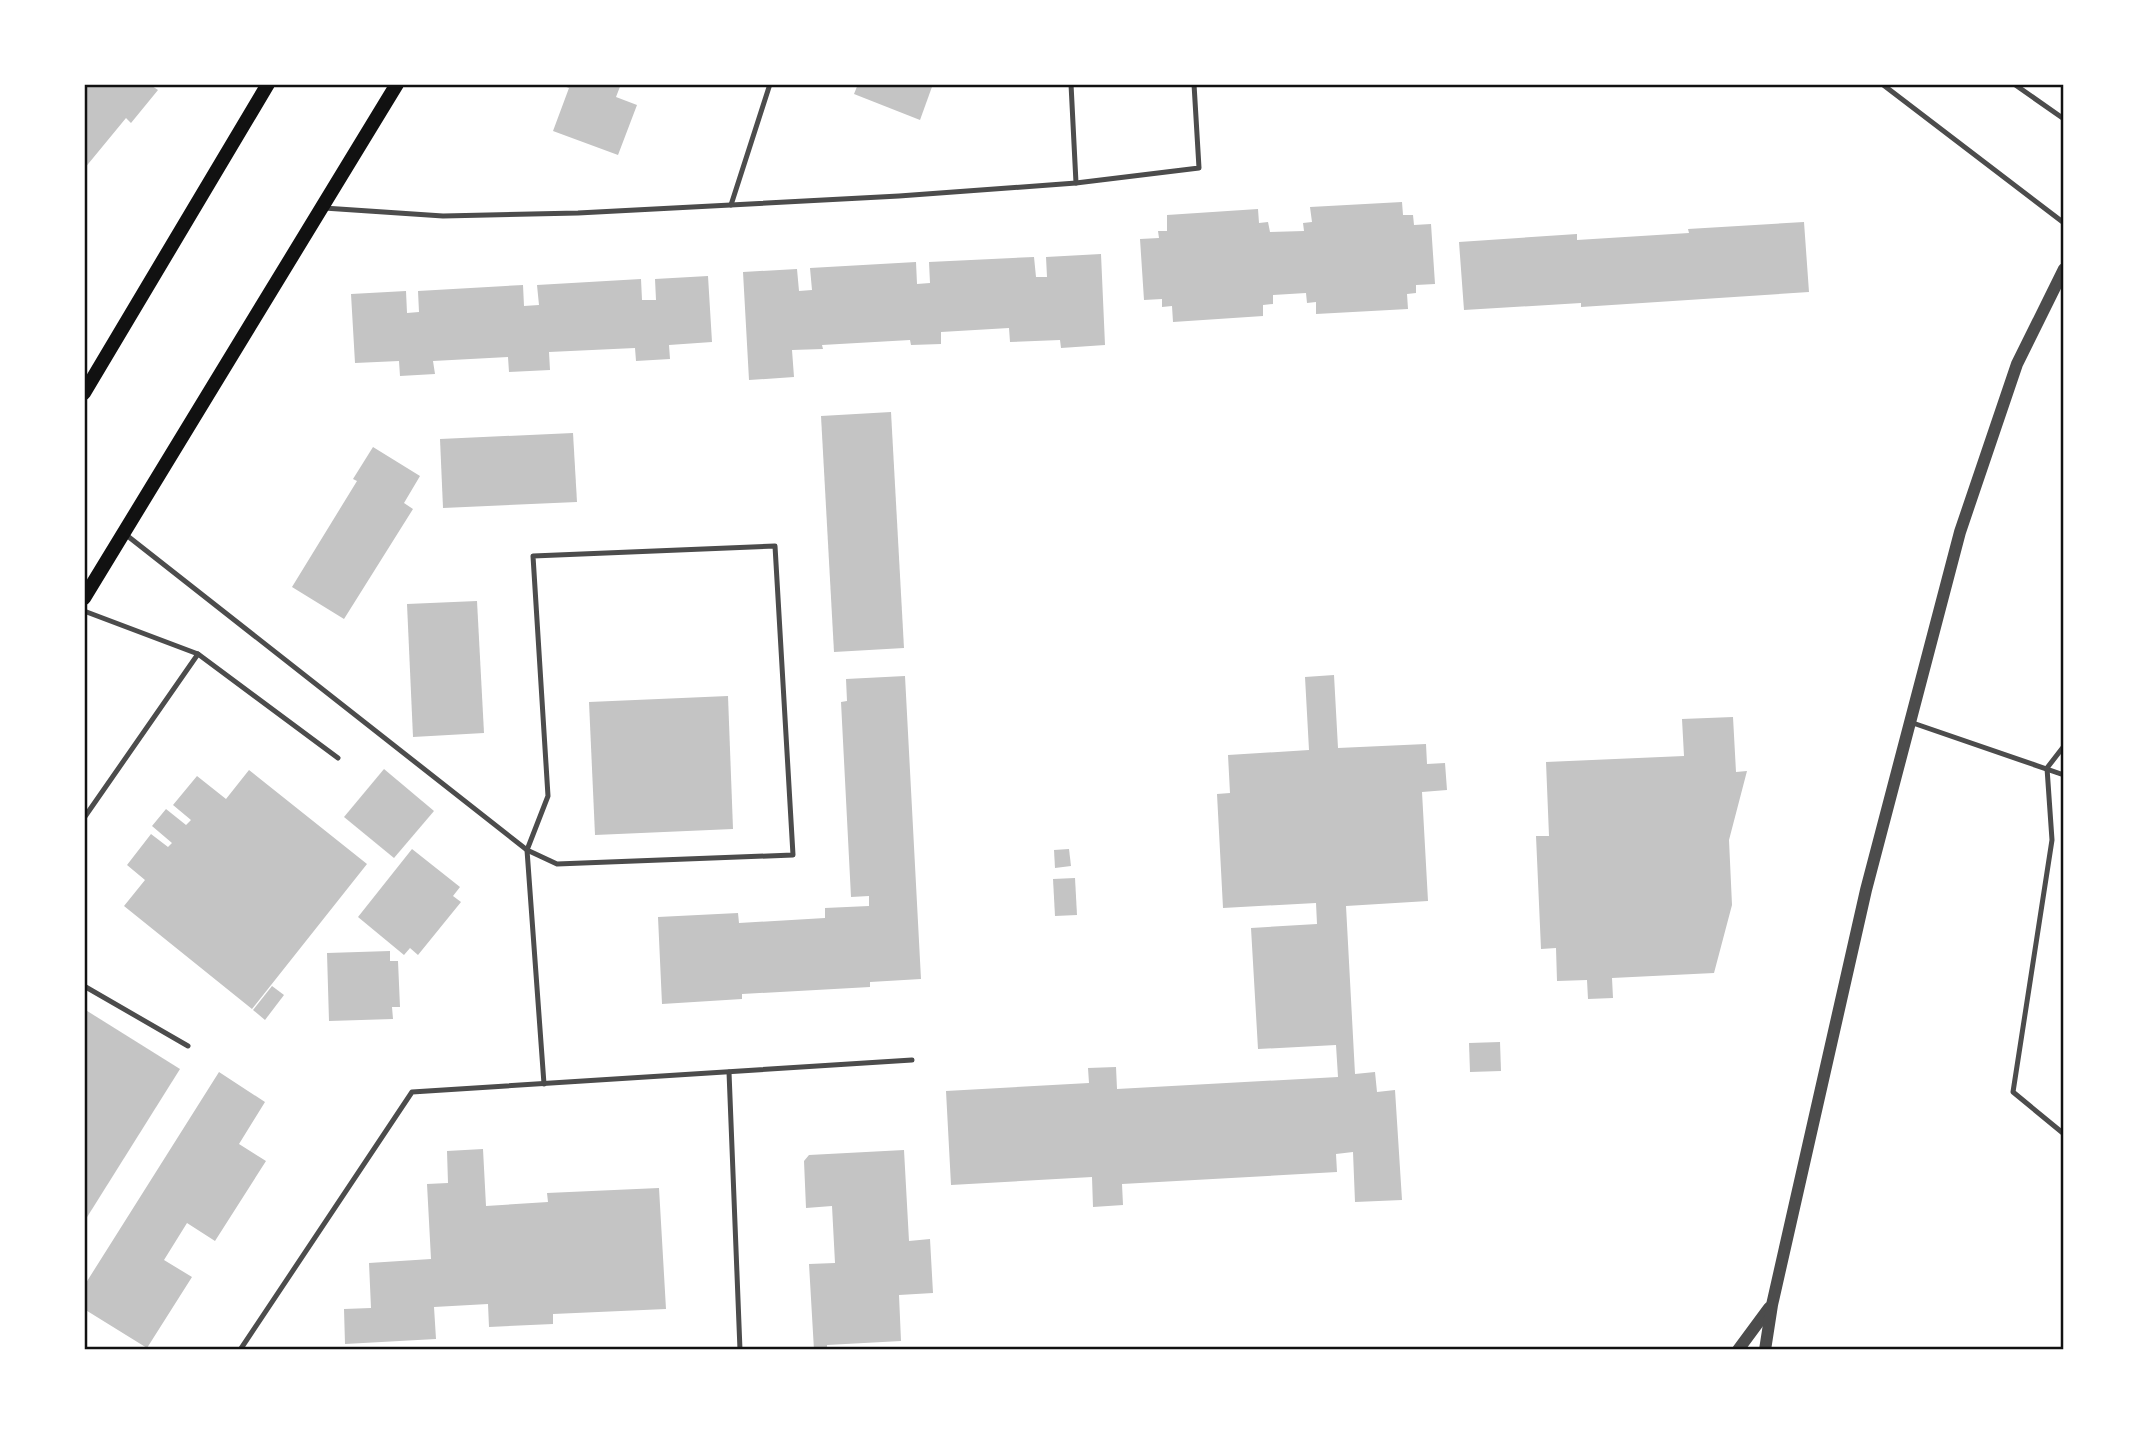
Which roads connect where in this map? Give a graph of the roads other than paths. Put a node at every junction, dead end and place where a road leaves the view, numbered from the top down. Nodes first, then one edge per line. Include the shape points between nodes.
1 (268, 84) edge
2 (397, 84) edge
3 (770, 84) edge
4 (1071, 84) edge
5 (1194, 84) edge
6 (1882, 84) edge
7 (2014, 84) edge
8 (2064, 119) edge
9 (1076, 183) junction
10 (731, 205) junction
11 (321, 208) junction
12 (2064, 223) edge
13 (2064, 269) edge
14 (84, 393) edge
15 (124, 533) junction
16 (84, 597) edge
17 (84, 611) edge
18 (198, 654) junction
19 (1910, 722) junction
20 (2064, 746) edge
21 (338, 758) dead end
22 (2047, 768) junction
23 (2064, 775) edge
24 (84, 818) edge
25 (527, 850) junction
26 (84, 986) edge
27 (188, 1046) dead end
28 (912, 1060) dead end
29 (729, 1072) junction
30 (544, 1084) junction
31 (2064, 1134) edge
32 (1772, 1305) junction
33 (240, 1350) edge
34 (740, 1350) edge
35 (1738, 1350) edge
36 (1765, 1350) edge

1 - 14 main road
2 - 11 main road
3 - 10 lane
4 - 9 lane
5 - 9 lane via 1199,168
6 - 12 lane
7 - 8 lane
9 - 10 lane
10 - 11 lane via 443,216
11 - 15 main road
13 - 19 street via 2017,364 1960,532
15 - 16 main road
15 - 25 lane
17 - 18 lane
18 - 21 lane
18 - 24 lane
19 - 22 lane
19 - 32 street via 1866,890
20 - 22 lane
22 - 23 lane
22 - 31 lane via 2052,840 2013,1092
25 - 25 lane via 548,796 533,556 775,545 793,855 557,864
25 - 30 lane
26 - 27 lane
28 - 29 lane
29 - 30 lane
29 - 34 lane
30 - 33 lane via 412,1092
32 - 35 street
32 - 36 street

